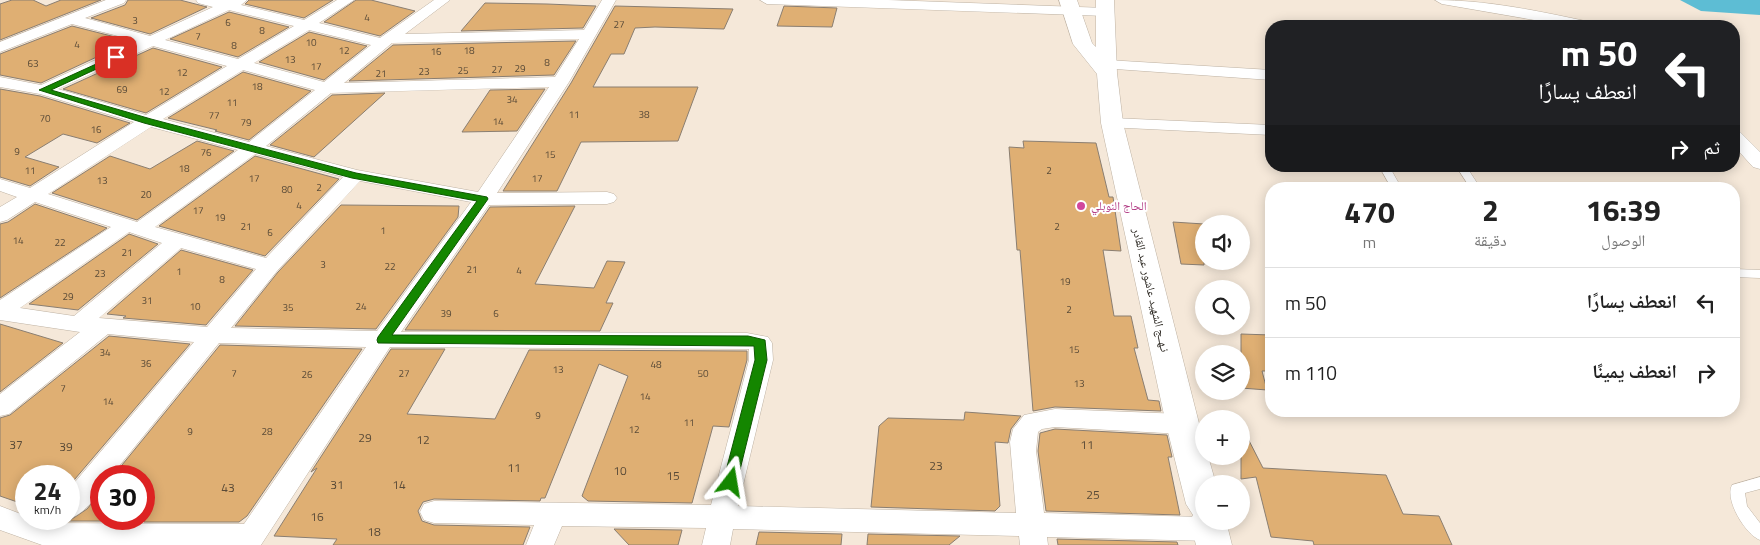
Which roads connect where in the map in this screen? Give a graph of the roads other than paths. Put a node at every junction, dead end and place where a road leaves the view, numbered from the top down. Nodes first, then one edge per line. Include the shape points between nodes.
1 (119, 0) edge
2 (203, 0) edge
3 (347, 0) edge
4 (443, 0) edge
5 (609, 0) edge
6 (769, 0) edge
7 (1442, 0) edge
8 (233, 3) edge
9 (957, 4) edge
10 (1070, 6) edge
11 (1106, 6) edge
12 (71, 19) junction
13 (1559, 20) edge
14 (305, 25) junction
15 (0, 33) edge
16 (588, 34) junction
17 (17, 40) junction
18 (152, 41) junction
19 (385, 41) junction
20 (0, 46) edge
21 (240, 64) junction
22 (1107, 69) junction
23 (1265, 75) edge
24 (0, 82) edge
25 (561, 82) junction
26 (327, 88) junction
27 (43, 90) junction
28 (148, 121) junction
29 (1112, 123) junction
30 (1265, 130) edge
31 (252, 148) junction
32 (1746, 150) edge
33 (1760, 163) edge
34 (356, 176) junction
35 (0, 185) edge
36 (34, 195) junction
37 (607, 198) dead end
38 (483, 199) junction
39 (0, 216) edge
40 (134, 226) junction
41 (177, 241) junction
42 (270, 266) junction
43 (1740, 274) edge
44 (1760, 274) edge
45 (0, 311) edge
46 (78, 324) junction
47 (103, 326) junction
48 (211, 335) junction
49 (383, 340) junction
50 (0, 407) edge
51 (1182, 424) junction
52 (1196, 475) edge
53 (1760, 483) edge
54 (80, 495) edge
55 (434, 512) dead end
56 (552, 514) junction
57 (722, 517) junction
58 (0, 518) edge
59 (1195, 526) edge
60 (49, 533) edge
61 (1760, 534) edge
62 (1034, 536) edge
63 (248, 540) edge
64 (540, 545) edge
65 (716, 545) edge

1 - 12 street
2 - 8 street
3 - 14 street
4 - 19 street
5 - 16 street
6 - 9 street
7 - 13 street
8 - 14 street
8 - 18 street
9 - 10 street
10 - 11 street
10 - 22 main road via 1083,44
11 - 22 main road, نـهــج الشهيد عاشور عبد القادر
12 - 17 street
12 - 18 street
14 - 19 street
14 - 21 street
15 - 17 street
16 - 19 street
16 - 25 street
17 - 20 street
18 - 21 street
18 - 27 street
19 - 26 street
21 - 26 street
21 - 28 street
22 - 23 street
22 - 29 main road, نـهــج الشهيد عاشور عبد القادر
24 - 27 street
25 - 26 street
25 - 38 street
26 - 31 street
27 - 28 street
28 - 31 street
28 - 36 street
29 - 30 street
29 - 51 main road, نـهــج الشهيد عاشور عبد القادر
31 - 34 street
31 - 40 street
32 - 33 street
34 - 38 street
34 - 42 street
35 - 36 street
36 - 39 street
36 - 40 street
37 - 38 street
38 - 49 street
40 - 41 street
40 - 45 street
41 - 42 street
41 - 46 street
42 - 48 street
43 - 44 lane
45 - 46 street
46 - 47 street
47 - 48 street
47 - 50 street
48 - 49 street
48 - 54 street
49 - 57 street via 760,343 761,360
49 - 63 street
51 - 52 main road, نـهــج الشهيد عاشور عبد القادر
51 - 62 street via 1055,418 1038,419 1028,424 1022,437
53 - 61 lane via 1737,489 1740,508
55 - 56 street
56 - 57 street
56 - 64 street
57 - 62 street
57 - 65 street
58 - 60 street
59 - 62 street
60 - 63 street

